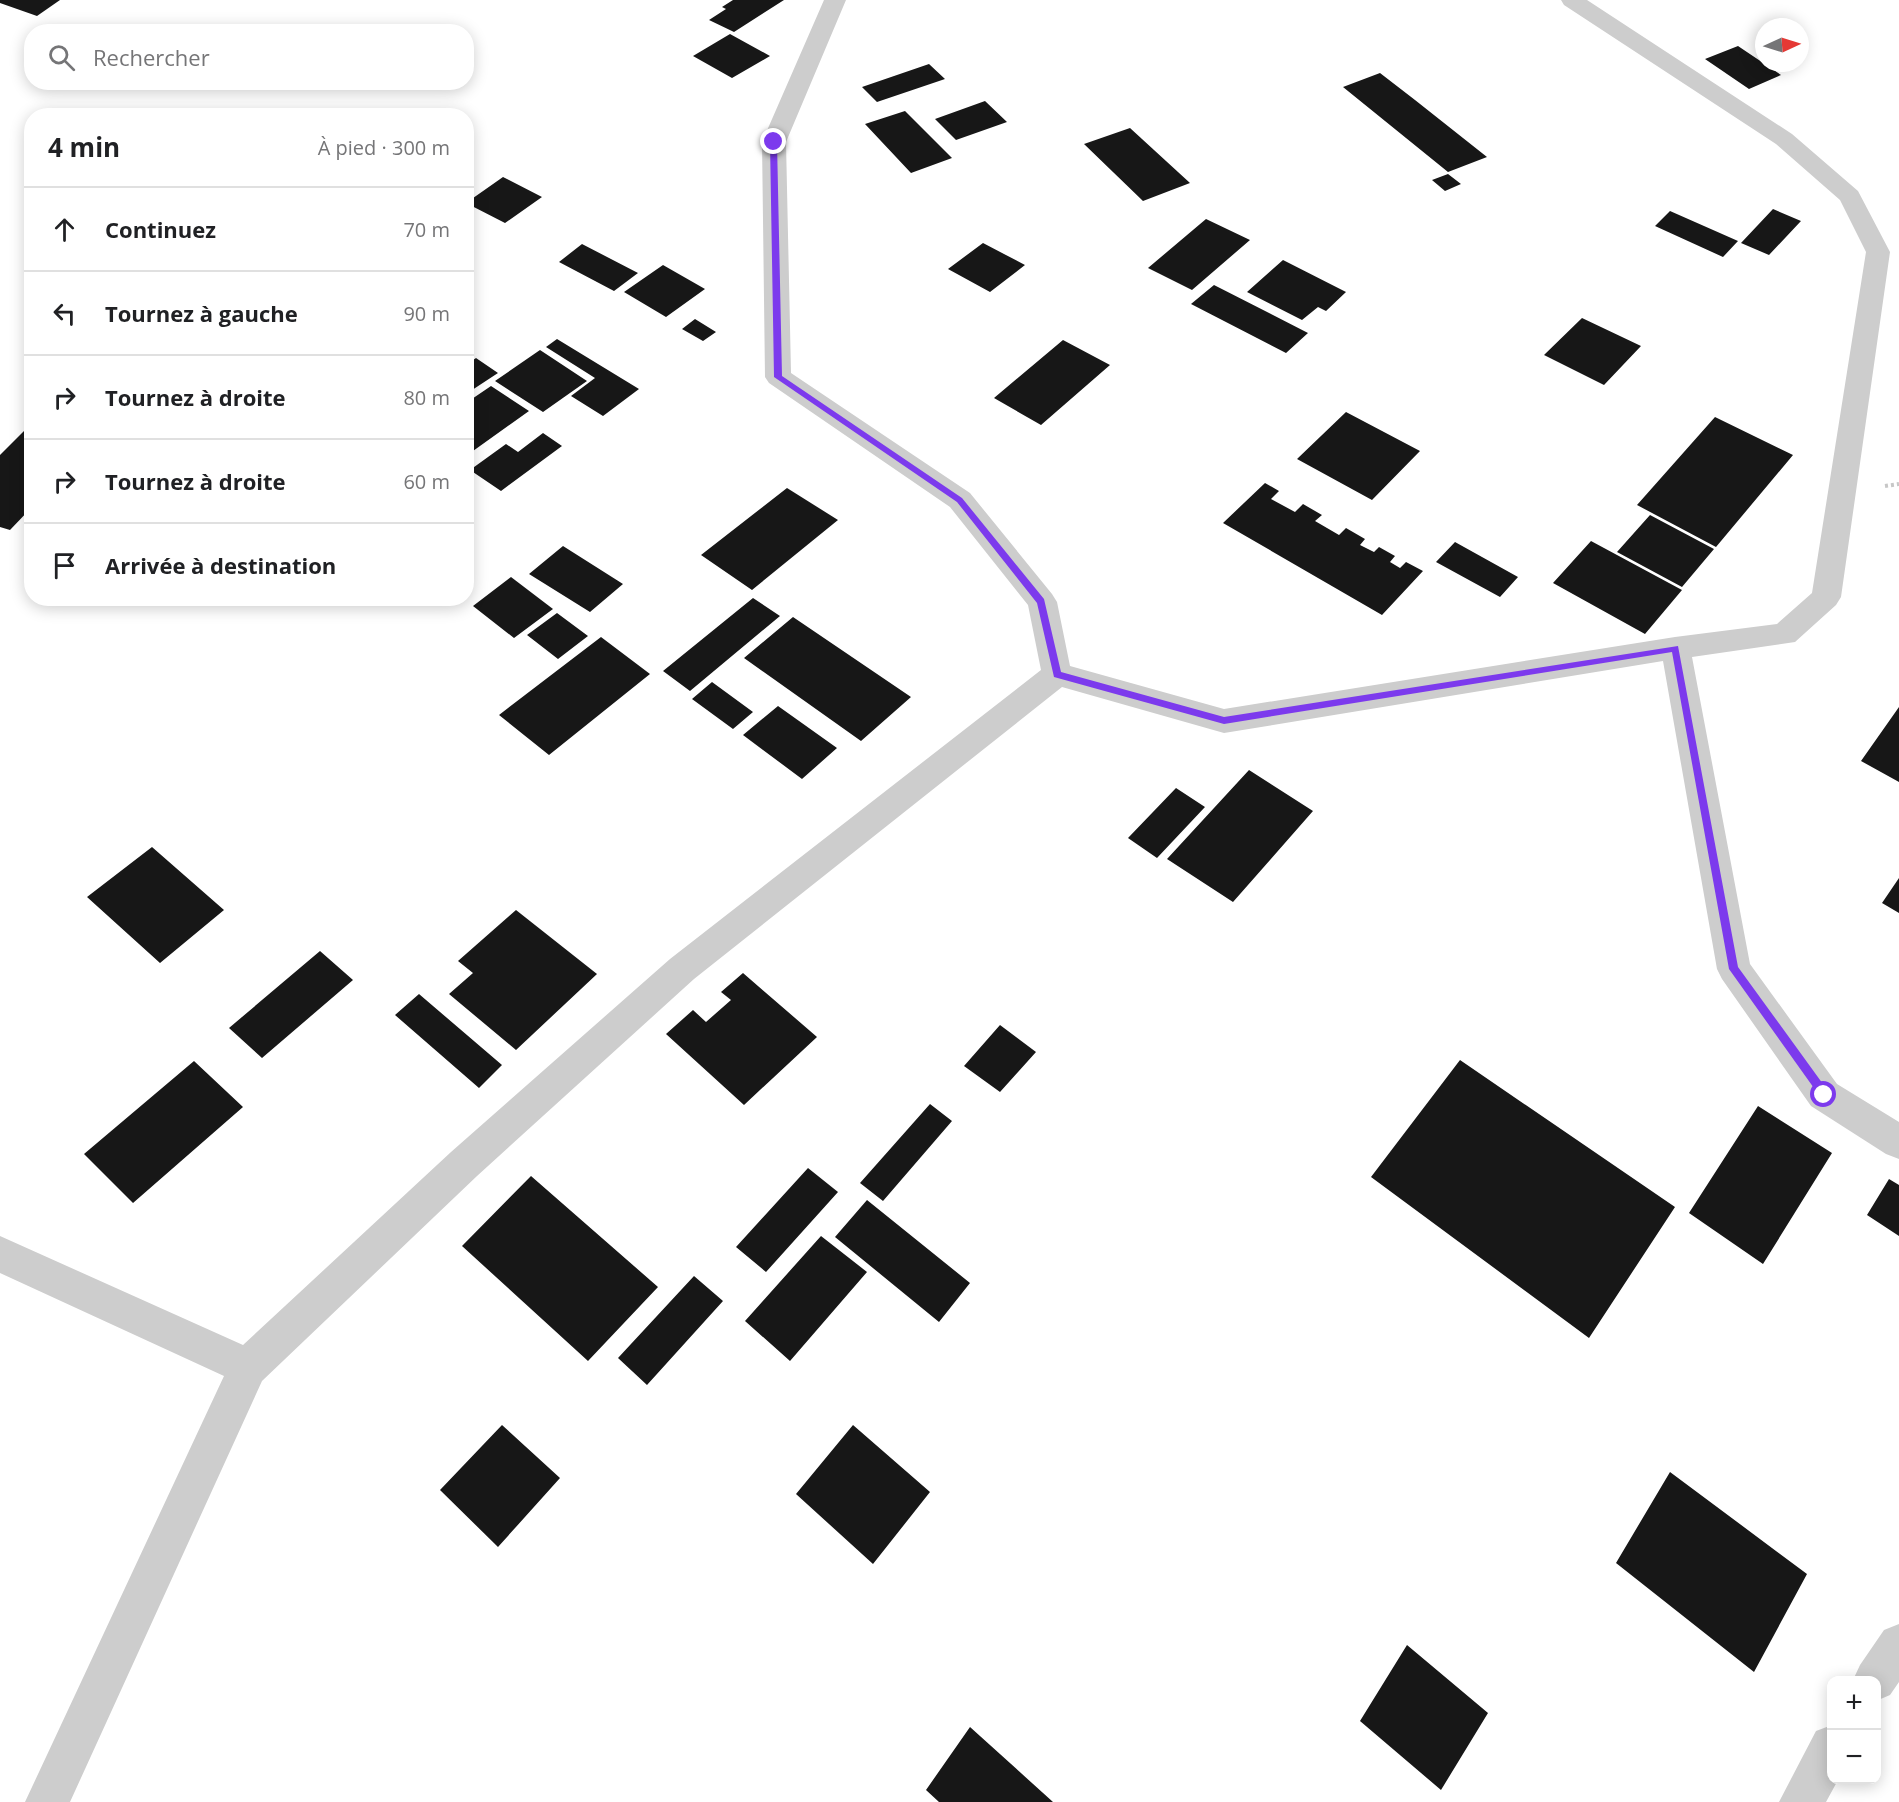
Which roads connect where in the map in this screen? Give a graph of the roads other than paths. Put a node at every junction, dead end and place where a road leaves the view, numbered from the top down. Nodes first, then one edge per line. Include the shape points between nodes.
1 (835, 0) edge
2 (1572, 0) edge
3 (1675, 648) junction
4 (1058, 674) junction
5 (1899, 1142) edge
6 (0, 1254) edge
7 (248, 1367) junction
8 (1899, 1645) edge
9 (1878, 1676) edge
10 (1827, 1756) edge
11 (46, 1802) edge
12 (1801, 1802) edge

1 - 4 street via 774,142 778,377 960,500 1041,602
2 - 3 street via 1784,139 1850,196 1878,252 1826,597 1785,634
3 - 4 street via 1224,721
3 - 5 street via 1734,969 1824,1095
4 - 7 street via 682,969 464,1164
6 - 7 street
7 - 11 street
8 - 9 street
10 - 12 street

